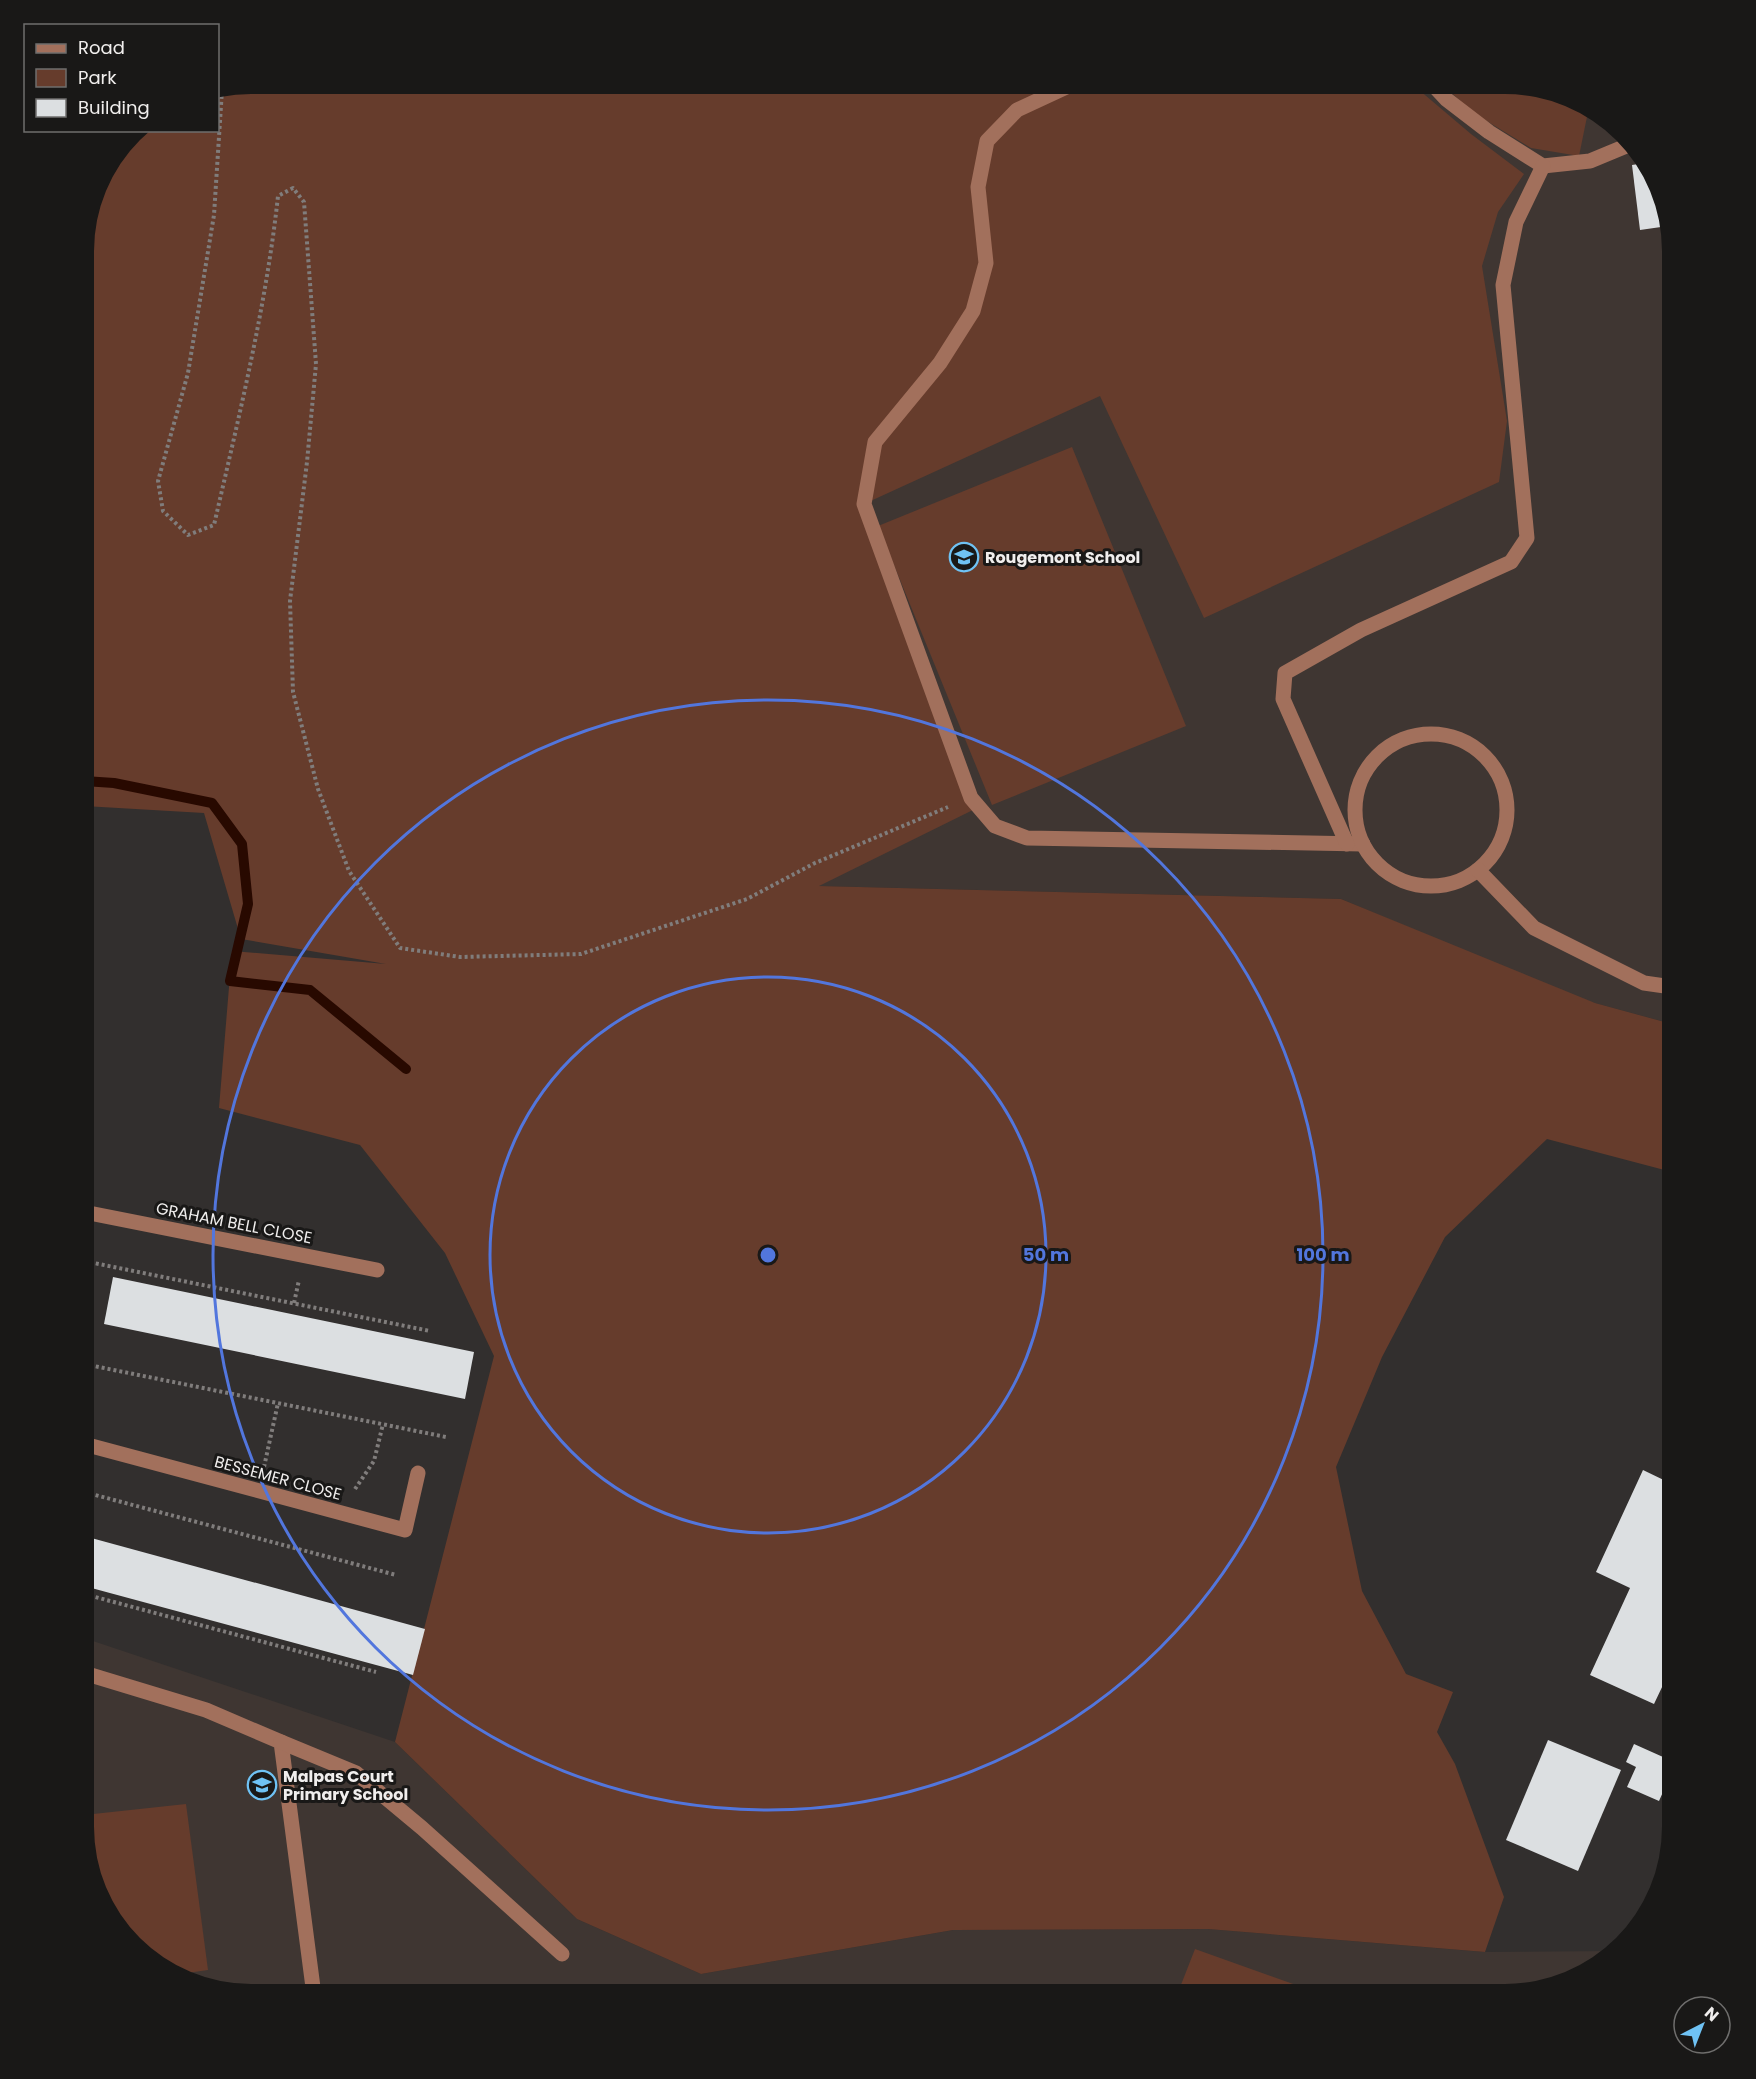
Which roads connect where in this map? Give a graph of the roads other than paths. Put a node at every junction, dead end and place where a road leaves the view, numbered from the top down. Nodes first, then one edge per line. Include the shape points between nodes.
1 (1050, 95) edge
2 (1442, 95) edge
3 (1623, 148) edge
4 (1543, 166) junction
5 (1355, 844) junction
6 (1478, 870) junction
7 (1662, 986) edge
8 (95, 1214) edge
9 (377, 1270) dead end
10 (95, 1447) edge
11 (418, 1473) dead end
12 (95, 1676) edge
13 (281, 1742) junction
14 (562, 1954) dead end
15 (313, 1984) edge

1 - 5 street via 1017,110 987,141 978,187 986,263 973,311 940,363 875,442 864,504 971,798 995,826 1027,838
2 - 4 street via 1489,132
3 - 4 street via 1590,161
4 - 5 street via 1516,222 1503,285 1527,538 1511,562 1361,630 1285,673 1282,699
5 - 6 street via 1379,865 1415,885 1442,885
5 - 6 street via 1358,788 1370,764 1398,742 1426,733 1452,736 1476,748 1494,767 1507,799 1506,825 1496,850
6 - 7 street via 1534,928 1644,983
8 - 9 street, GRAHAM BELL CLOSE
10 - 11 street, BESSEMER CLOSE via 405,1530
12 - 13 street via 206,1710
13 - 14 street via 356,1773
13 - 15 street

